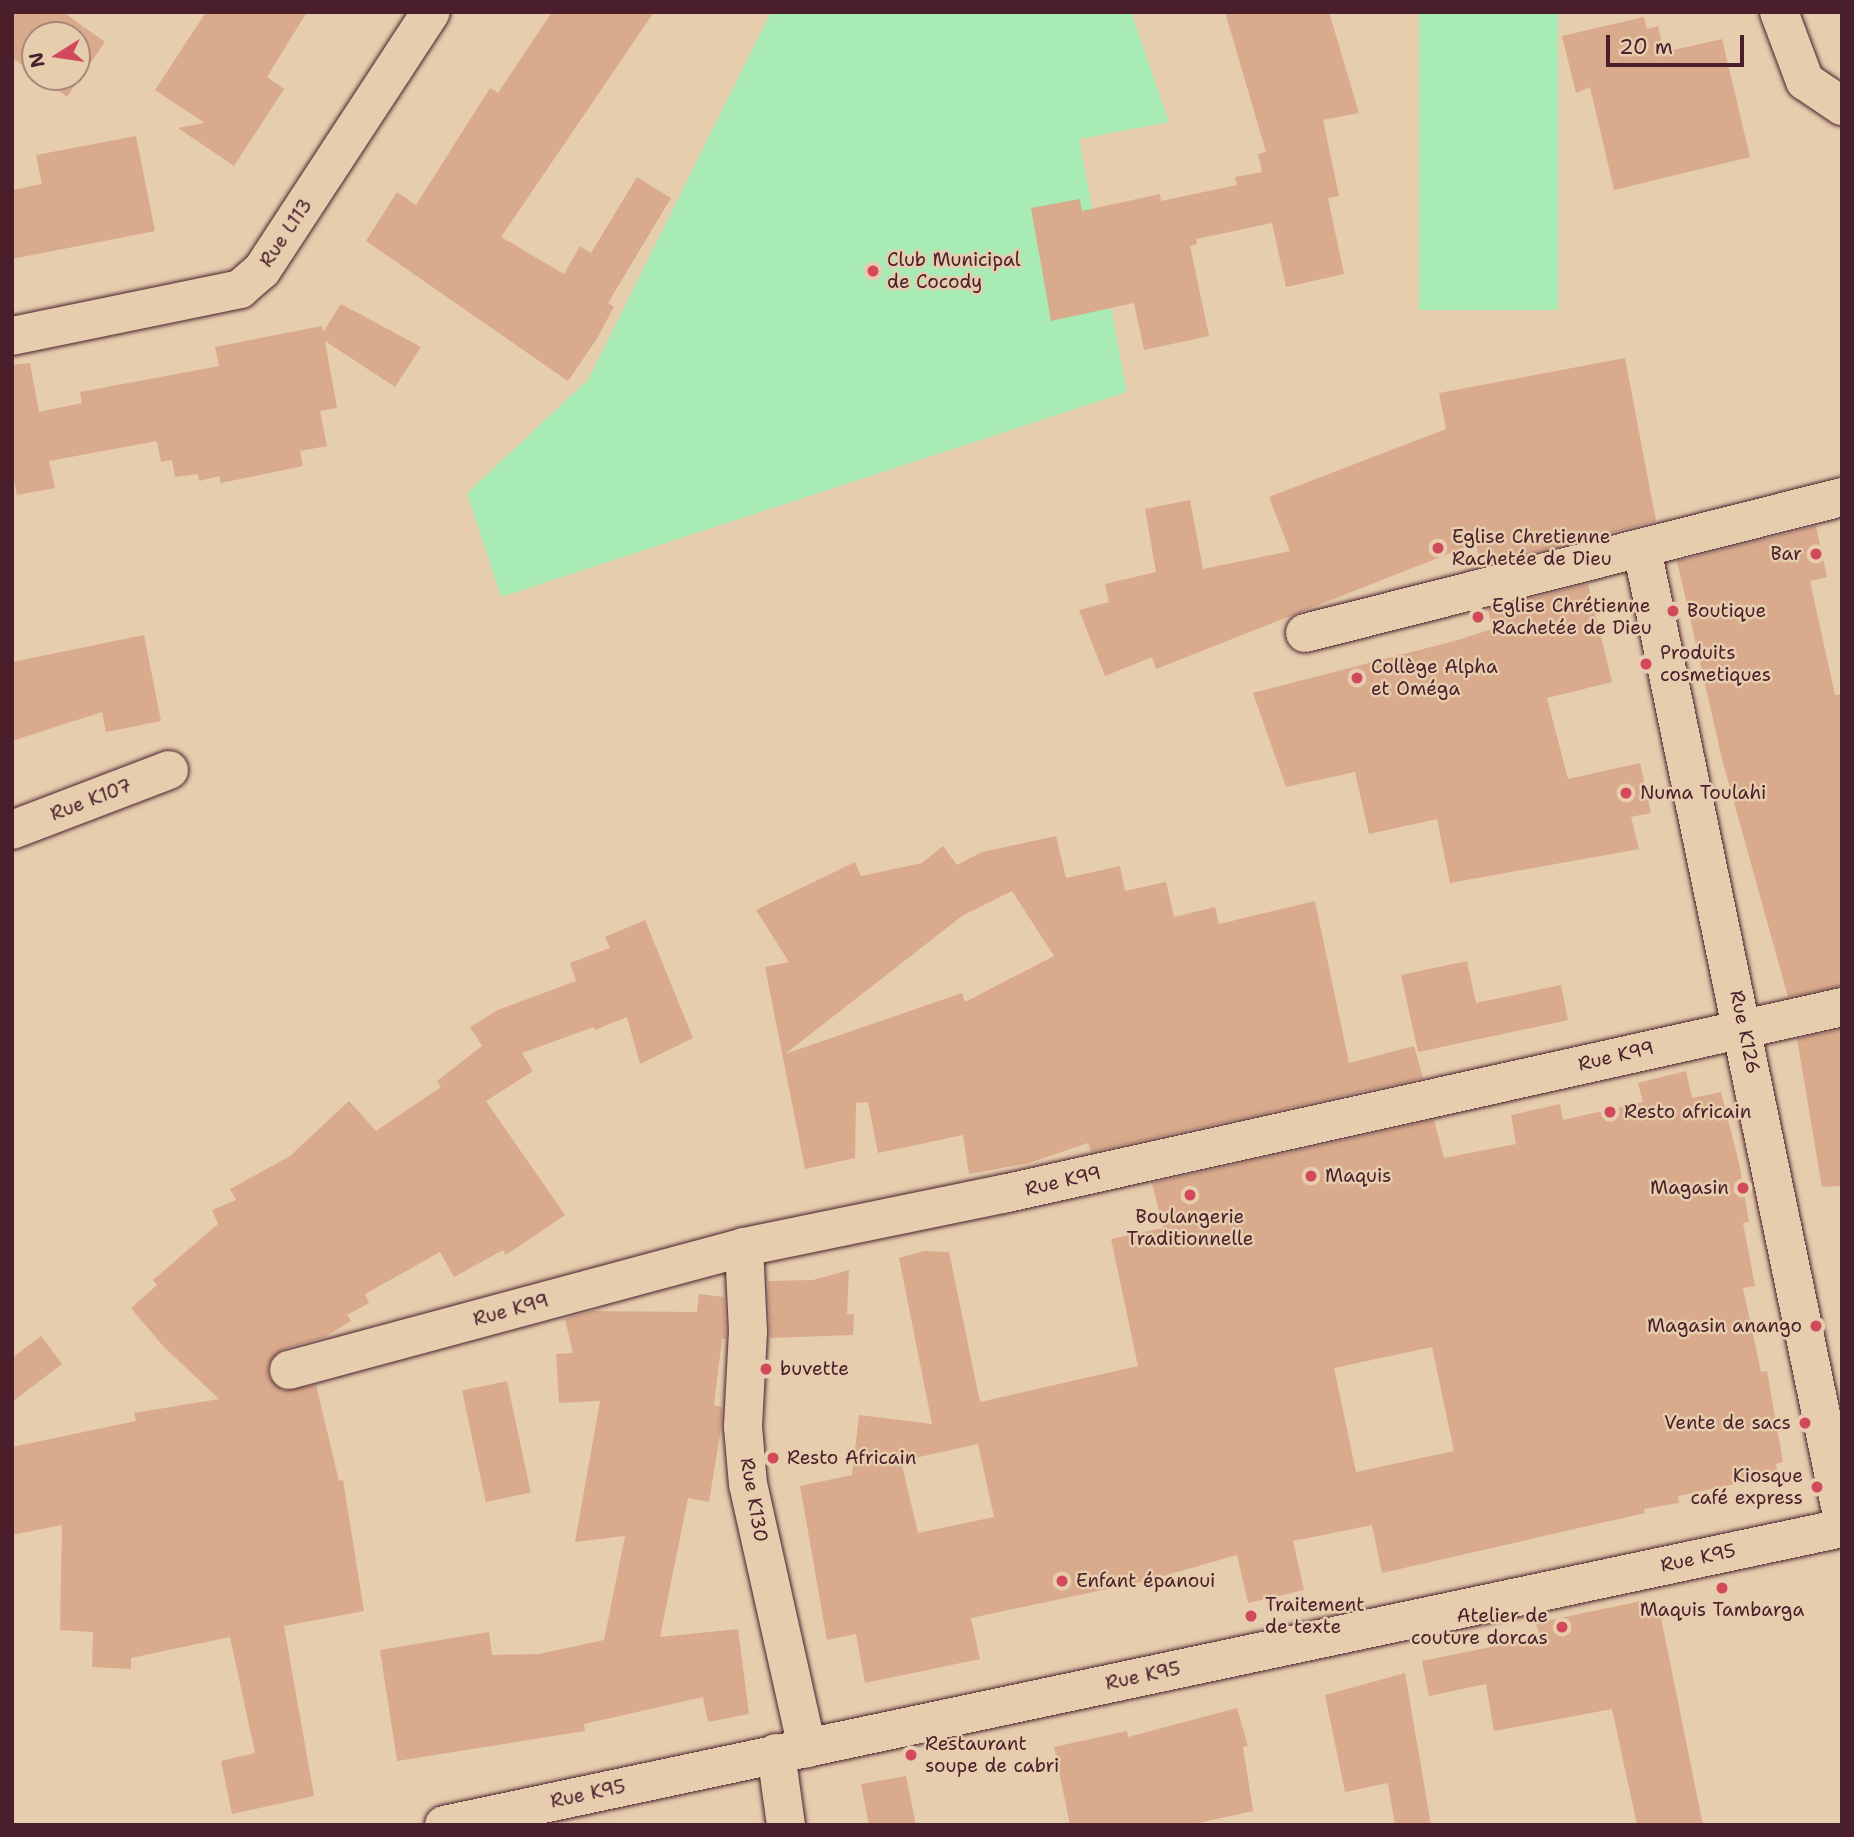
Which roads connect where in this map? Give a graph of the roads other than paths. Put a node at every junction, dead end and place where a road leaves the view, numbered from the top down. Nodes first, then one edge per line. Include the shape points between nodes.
1 (430, 12) edge
2 (1779, 12) edge
3 (1842, 106) edge
4 (12, 337) edge
5 (1842, 497) edge
6 (1642, 549) junction
7 (1305, 633) dead end
8 (169, 770) dead end
9 (12, 830) edge
10 (1842, 1007) edge
11 (1744, 1027) junction
12 (744, 1247) junction
13 (289, 1370) dead end
14 (1842, 1516) edge
15 (1842, 1528) edge
16 (791, 1751) junction
17 (444, 1825) edge
18 (786, 1825) edge

1 - 4 street, Rue L113 via 262,270 240,289
2 - 3 street via 1805,81
5 - 6 street
6 - 7 street
6 - 11 street, Rue K126
8 - 9 street, Rue K107
10 - 11 street, Rue K99
11 - 12 street, Rue K99 via 1003,1194
11 - 14 street, Rue K126
12 - 13 street, Rue K99
12 - 16 street, Rue K130 via 748,1331 743,1427 748,1484
15 - 16 street, Rue K95
16 - 17 street, Rue K95
16 - 18 street, Rue K130

